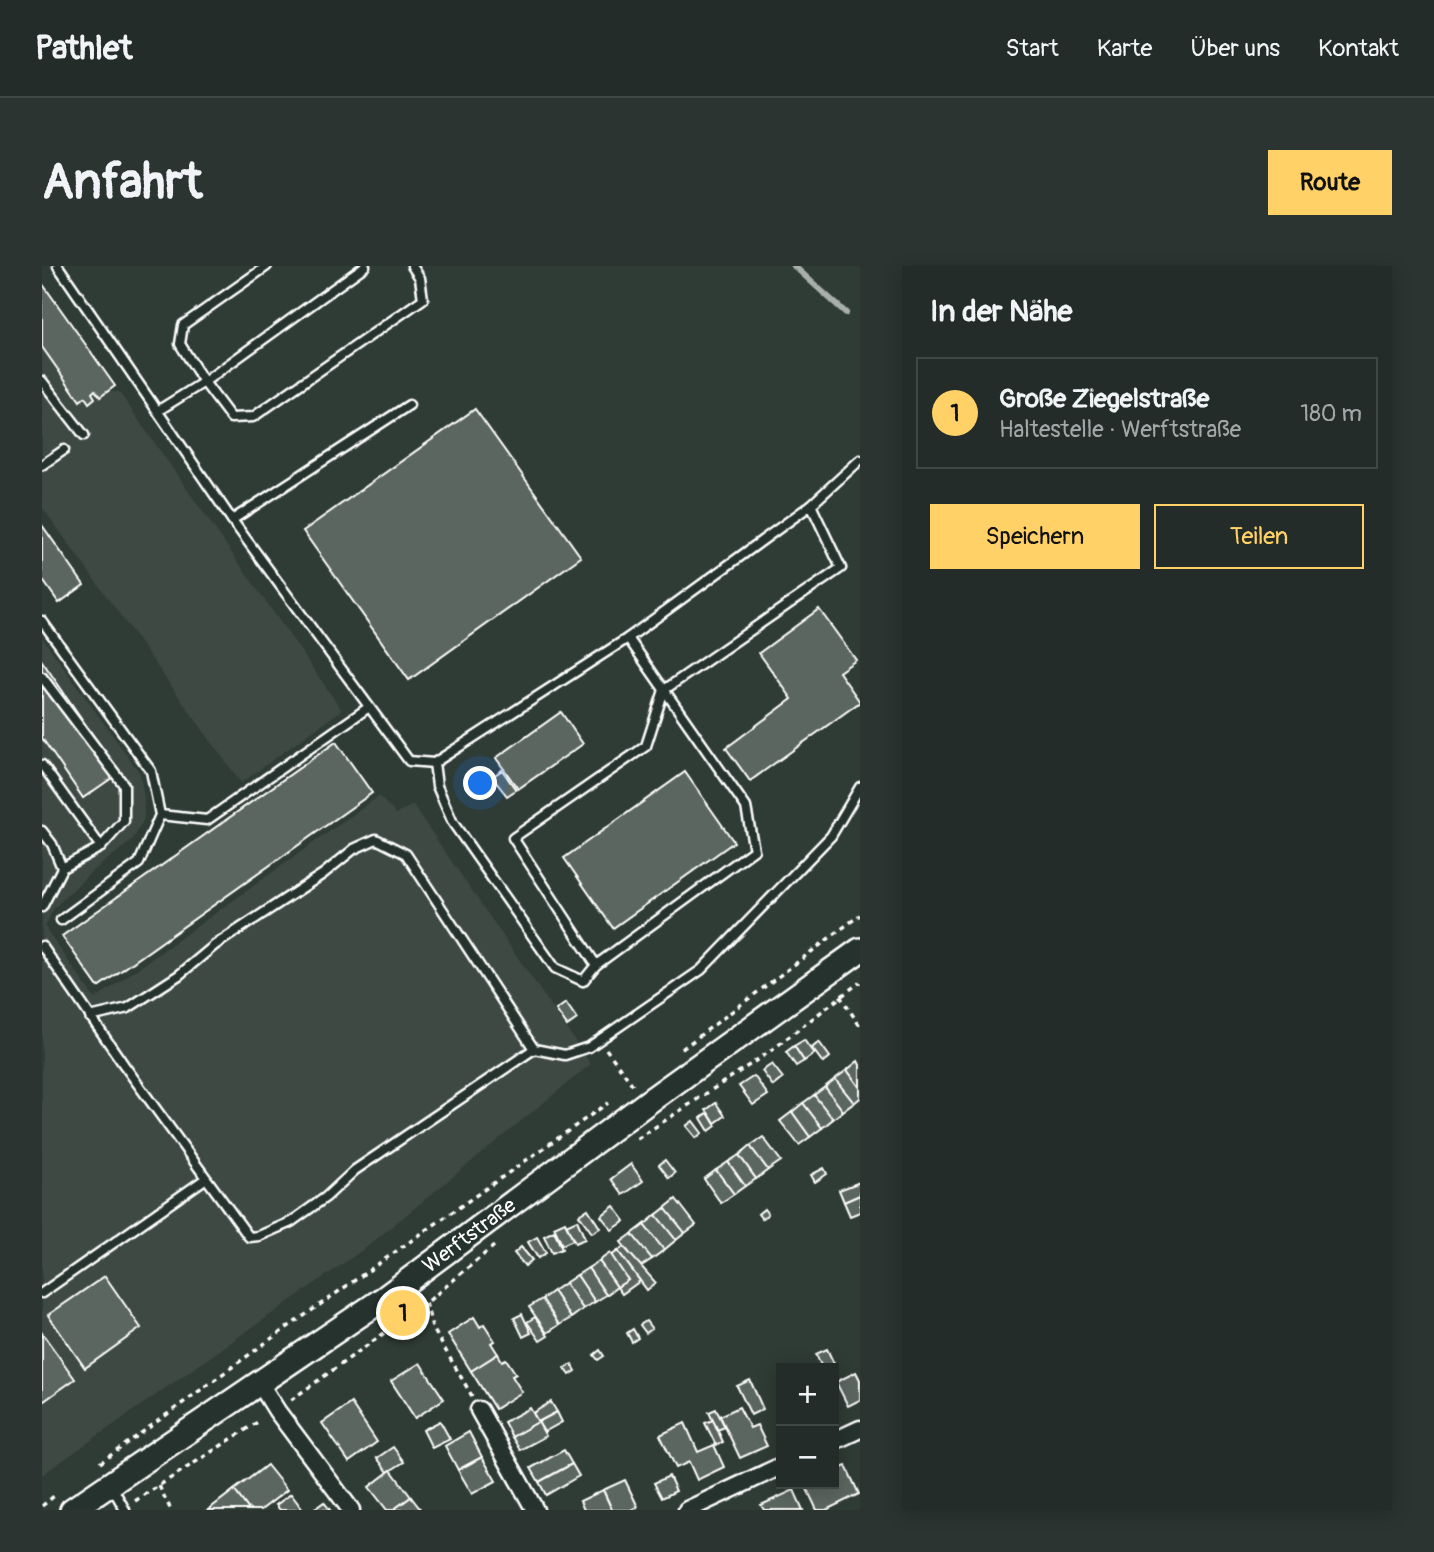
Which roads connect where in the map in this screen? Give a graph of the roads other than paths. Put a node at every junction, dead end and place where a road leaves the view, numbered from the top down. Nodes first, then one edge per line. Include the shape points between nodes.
1 (58, 266) edge
2 (267, 266) edge
3 (365, 266) edge
4 (412, 266) edge
5 (42, 381) edge
6 (204, 382) junction
7 (410, 405) dead end
8 (159, 410) junction
9 (84, 435) dead end
10 (64, 450) dead end
11 (860, 460) edge
12 (42, 465) edge
13 (811, 505) junction
14 (232, 520) junction
15 (42, 621) edge
16 (628, 638) junction
17 (42, 677) edge
18 (664, 691) junction
19 (369, 707) junction
20 (433, 763) junction
21 (42, 765) edge
22 (860, 787) edge
23 (160, 815) junction
24 (42, 831) edge
25 (101, 847) junction
26 (62, 868) junction
27 (42, 907) edge
28 (61, 920) dead end
29 (42, 946) edge
30 (860, 950) edge
31 (596, 965) junction
32 (90, 1017) junction
33 (534, 1049) junction
34 (205, 1179) junction
35 (42, 1293) edge
36 (259, 1382) junction
37 (479, 1409) road end
38 (860, 1429) edge
39 (839, 1439) edge
40 (776, 1468) edge
41 (104, 1474) junction
42 (68, 1499) edge
43 (125, 1509) edge
44 (351, 1510) edge
45 (535, 1510) edge
46 (687, 1510) edge

1 - 8 lane
2 - 6 lane via 183,325 180,344
3 - 6 lane
4 - 6 lane via 420,278 423,299 253,416 232,418
5 - 9 lane
6 - 8 lane
7 - 14 lane
8 - 14 lane
10 - 12 lane
11 - 13 lane
13 - 16 lane
13 - 18 lane via 841,568
14 - 19 lane
15 - 23 lane via 151,771
16 - 18 lane
16 - 20 lane
17 - 25 lane via 124,785 124,821
18 - 31 lane via 646,746 513,838
18 - 31 lane via 746,807 754,850
19 - 20 lane via 409,761
19 - 23 lane via 207,820
20 - 31 lane via 436,786 453,823 555,968 583,981
21 - 25 lane
22 - 33 lane via 831,836 701,970 589,1047 565,1055
23 - 28 lane via 139,863
24 - 26 lane
25 - 26 lane
26 - 27 lane
29 - 32 lane
30 - 36 main road, Werftstraße via 414,1276
32 - 33 lane via 128,1008 354,849 376,839 406,854
32 - 34 lane
33 - 34 lane via 355,1170 291,1223 249,1237
34 - 35 lane
36 - 41 main road, Werftstraße
36 - 44 street
37 - 45 street
38 - 39 street
40 - 46 street
41 - 42 main road, Werftstraße
41 - 43 lane

